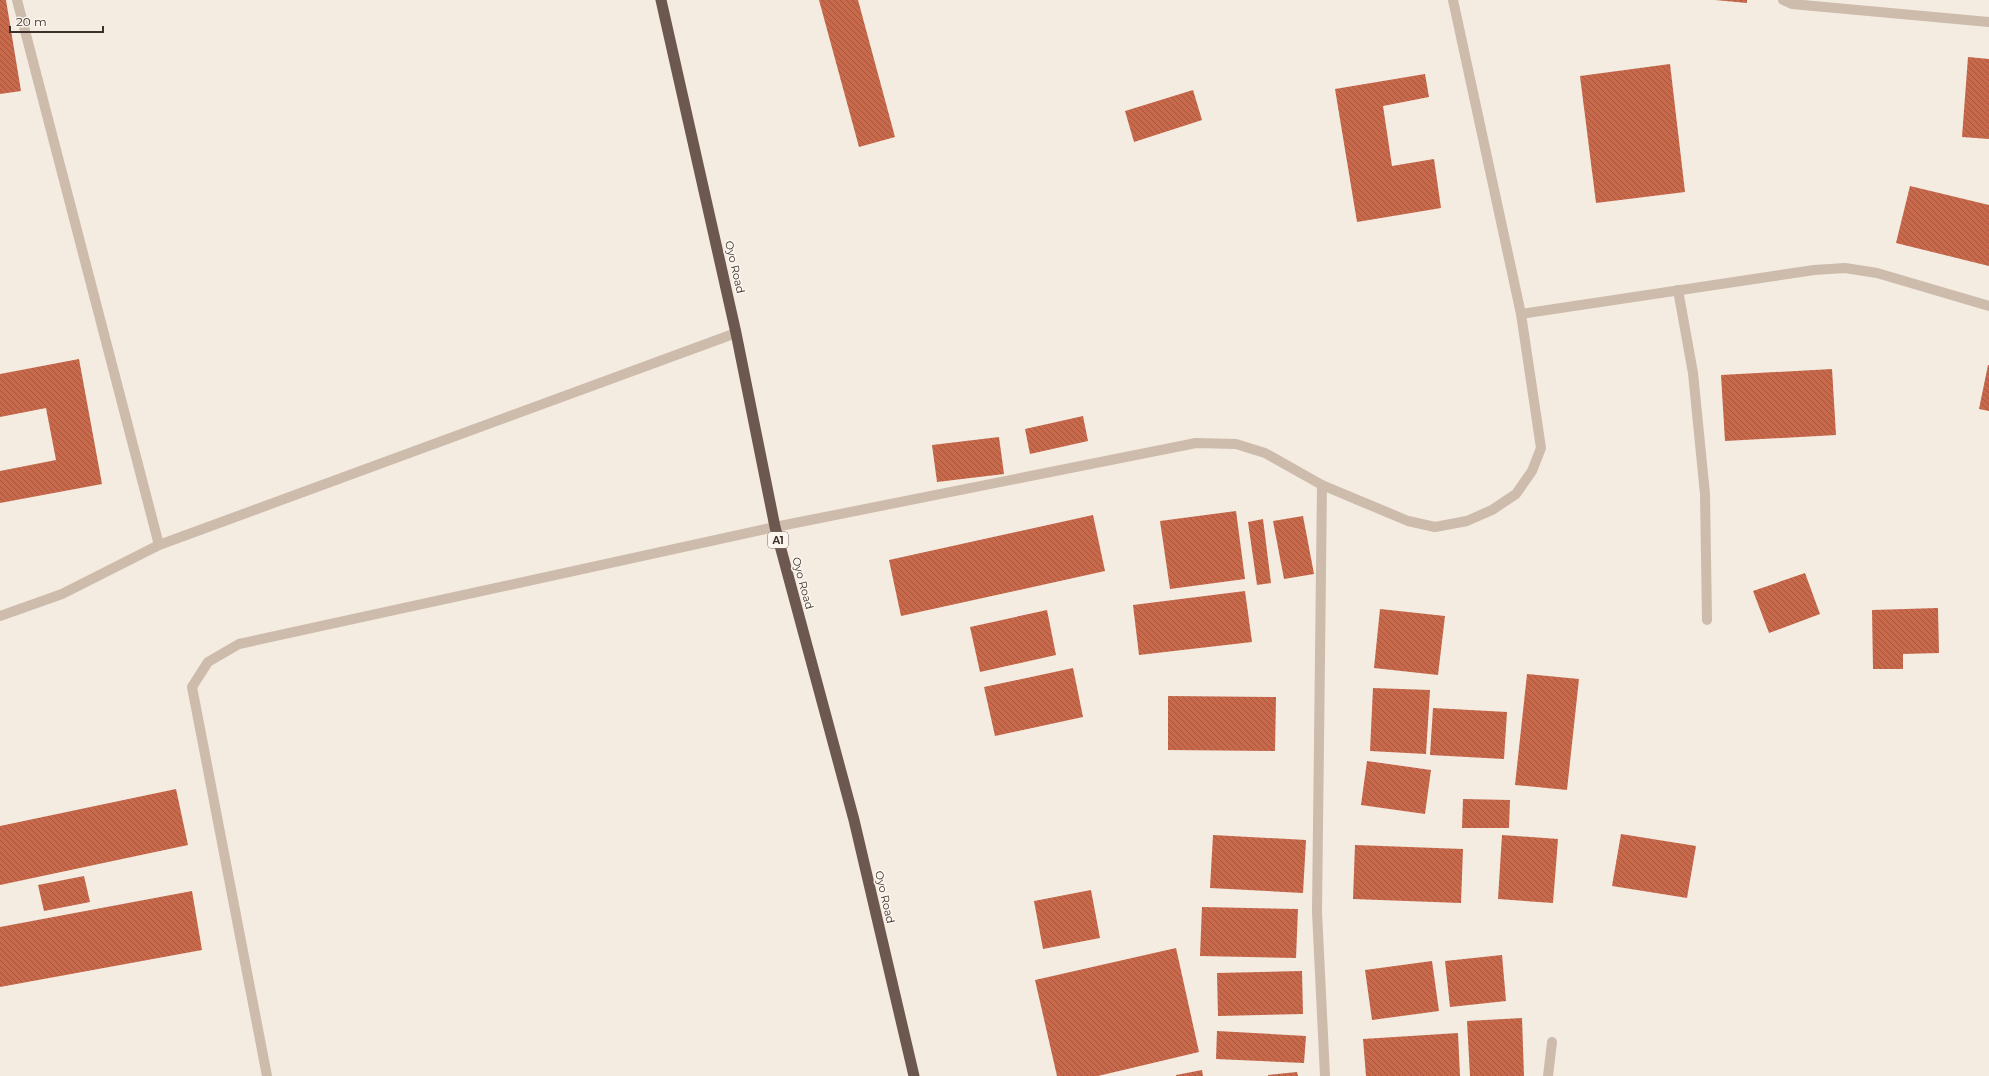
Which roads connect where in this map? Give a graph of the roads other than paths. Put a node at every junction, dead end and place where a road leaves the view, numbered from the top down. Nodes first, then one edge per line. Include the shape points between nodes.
1 (17, 0) edge
2 (661, 0) edge
3 (1453, 0) edge
4 (1783, 0) edge
5 (1989, 22) edge
6 (1678, 290) junction
7 (1989, 306) edge
8 (1522, 314) junction
9 (736, 333) junction
10 (1322, 485) junction
11 (775, 527) junction
12 (158, 544) junction
13 (0, 616) edge
14 (1707, 620) dead end
15 (1552, 1042) dead end
16 (267, 1076) edge
17 (914, 1076) edge
18 (1325, 1076) edge
19 (1548, 1076) edge

1 - 12 street
2 - 9 highway, Oyo Road / A1
3 - 8 street
4 - 5 street via 1792,4
6 - 7 street via 1814,270 1845,268 1877,273
6 - 8 street
6 - 14 street via 1693,373 1705,494
8 - 10 street via 1541,448 1532,471 1516,494 1492,510 1467,521 1434,527 1408,521
9 - 11 highway, Oyo Road / A1
9 - 12 street
10 - 11 street via 1265,453 1236,444 1196,443
10 - 18 street via 1317,912
11 - 16 street via 239,644 208,662 192,687
11 - 17 highway, Oyo Road / A1 via 854,820
12 - 13 street via 62,594
15 - 19 street

